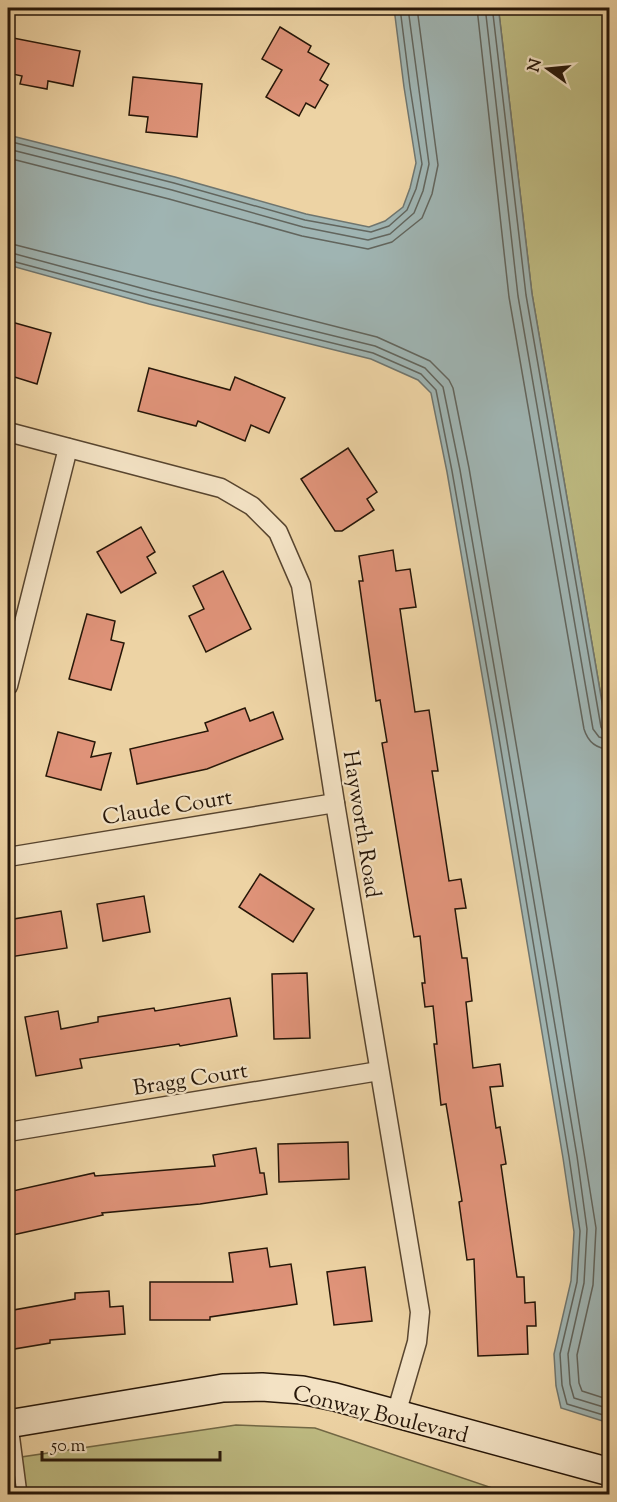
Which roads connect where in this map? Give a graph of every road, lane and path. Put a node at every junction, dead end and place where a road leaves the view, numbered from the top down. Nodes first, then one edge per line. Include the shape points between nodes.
1 (8, 432) edge
2 (68, 448) junction
3 (8, 686) edge
4 (335, 803) junction
5 (8, 853) edge
6 (379, 1071) junction
7 (8, 1132) edge
8 (396, 1414) junction
9 (10, 1423) edge
10 (609, 1472) edge
11 (22, 1494) edge

1 - 2 street, Hayworth Road
2 - 3 street
2 - 4 street, Hayworth Road via 221,488 252,506 278,532 301,585
4 - 5 street, Claude Court
4 - 6 street, Hayworth Road
6 - 7 street, Bragg Court
6 - 8 street, Hayworth Road via 420,1312 417,1342
8 - 9 street, Conway Boulevard via 302,1390 262,1387 223,1388
8 - 10 street, Conway Boulevard
9 - 11 lane

